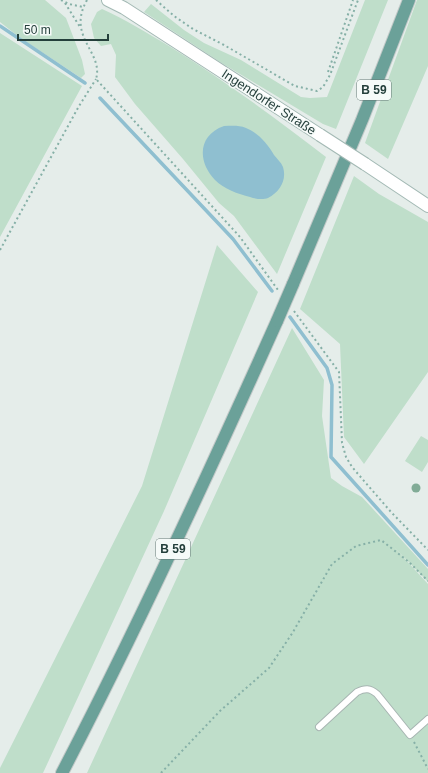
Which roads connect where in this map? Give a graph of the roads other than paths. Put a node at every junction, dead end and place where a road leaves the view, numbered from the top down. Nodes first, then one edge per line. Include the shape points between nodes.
1 (108, 0) edge
2 (409, 0) edge
3 (428, 206) edge
4 (428, 719) edge
5 (319, 727) dead end
6 (62, 773) edge

1 - 3 street, Ingendorfer Straße, bridge
2 - 6 main road, B 59, bridge via 359,127 277,321 191,511
4 - 5 lane via 410,735 372,690 363,689

